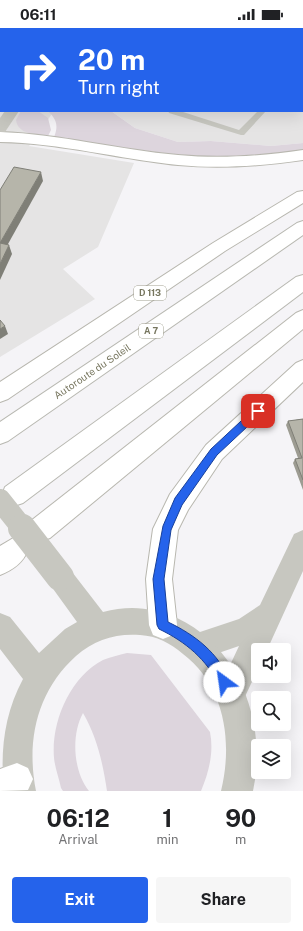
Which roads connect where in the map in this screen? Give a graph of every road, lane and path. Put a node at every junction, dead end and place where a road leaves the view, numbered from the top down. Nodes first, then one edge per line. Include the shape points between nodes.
1 (11, 112) edge
2 (175, 112) edge
3 (261, 112) edge
4 (0, 129) edge
5 (0, 137) edge
6 (303, 155) edge
7 (303, 196) edge
8 (303, 227) edge
9 (303, 282) edge
10 (303, 318) edge
11 (303, 369) edge
12 (0, 393) edge
13 (0, 434) edge
14 (7, 498) edge
15 (41, 529) dead end
16 (303, 543) edge
17 (268, 615) junction
18 (163, 625) junction
19 (97, 626) junction
20 (0, 627) edge
21 (198, 646) junction
22 (39, 677) junction
23 (232, 695) junction
24 (12, 785) edge
25 (237, 791) edge

1 - 4 street
2 - 3 lane via 241,133
5 - 6 main road via 30,138 162,159 200,162 235,163
7 - 12 main road, D 113 via 219,247
8 - 13 main road, Autoroute du Soleil / A 7
9 - 14 main road
10 - 15 main road
11 - 18 main road via 214,452 179,502 166,529 159,579
14 - 19 street, bridge
16 - 17 street
17 - 21 street via 246,630
17 - 23 street
18 - 19 street via 141,620
18 - 21 street
19 - 22 street via 76,638 56,655
20 - 22 street
21 - 23 street via 217,668
22 - 24 street via 25,708 17,742
23 - 25 street via 240,729 242,765

